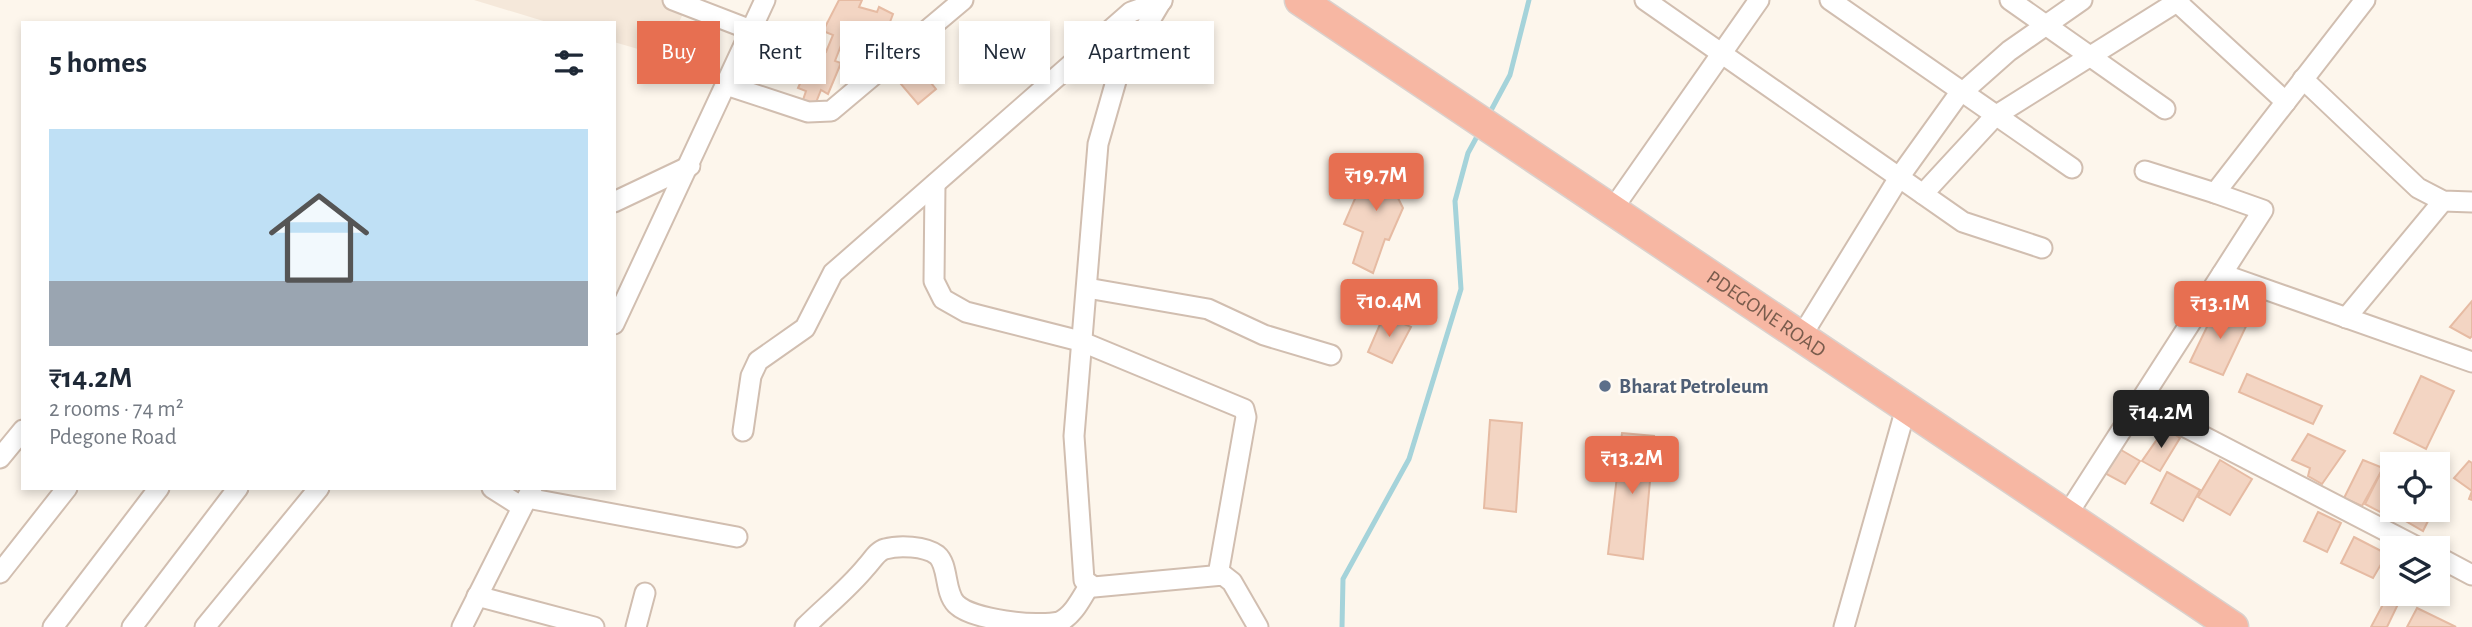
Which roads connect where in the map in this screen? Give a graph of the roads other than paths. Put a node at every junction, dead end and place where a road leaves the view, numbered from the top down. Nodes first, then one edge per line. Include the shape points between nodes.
1 (673, 0) edge
2 (765, 0) edge
3 (963, 0) edge
4 (1300, 0) edge
5 (1645, 0) edge
6 (1759, 0) edge
7 (1830, 0) edge
8 (2010, 0) edge
9 (2082, 0) edge
10 (2365, 0) edge
11 (1162, 1) edge
12 (2179, 1) edge
13 (755, 21) edge
14 (734, 23) edge
15 (2046, 25) junction
16 (1723, 52) junction
17 (2090, 56) junction
18 (734, 67) edge
19 (2303, 79) junction
20 (726, 85) junction
21 (1961, 93) junction
22 (2286, 102) junction
23 (2165, 109) dead end
24 (1996, 116) junction
25 (690, 166) junction
26 (2072, 168) dead end
27 (2145, 171) dead end
28 (1900, 176) junction
29 (935, 184) junction
30 (2215, 193) junction
31 (1923, 194) junction
32 (616, 201) edge
33 (2442, 201) junction
34 (2472, 202) edge
35 (1612, 210) junction
36 (2042, 248) dead end
37 (2222, 274) junction
38 (1087, 288) junction
39 (2346, 318) junction
40 (616, 320) edge
41 (1801, 337) junction
42 (1080, 341) junction
43 (1331, 355) dead end
44 (2472, 362) edge
45 (2139, 403) junction
46 (1906, 408) junction
47 (743, 431) dead end
48 (21, 432) edge
49 (0, 458) edge
50 (65, 490) edge
51 (157, 490) edge
52 (236, 490) edge
53 (317, 490) edge
54 (499, 490) edge
55 (527, 498) edge
56 (2067, 516) junction
57 (2396, 536) edge
58 (737, 537) dead end
59 (2450, 563) edge
60 (0, 573) edge
61 (1218, 575) junction
62 (2472, 575) edge
63 (1089, 586) junction
64 (645, 593) dead end
65 (477, 596) junction
66 (53, 627) edge
67 (132, 627) edge
68 (205, 627) edge
69 (462, 627) edge
70 (594, 627) edge
71 (636, 627) edge
72 (805, 627) edge
73 (1258, 627) edge
74 (1844, 627) edge
75 (2233, 627) edge

1 - 14 street
2 - 13 street
3 - 20 street via 831,111 808,112
4 - 35 highway, PDEGONE ROAD
5 - 16 street
6 - 16 street
7 - 21 street
8 - 15 street
9 - 15 street
10 - 19 street
11 - 29 street via 1131,12
11 - 38 street via 1118,74 1098,144
12 - 17 street
12 - 22 street
15 - 17 street
15 - 21 street
16 - 28 street
16 - 35 street
17 - 23 street
17 - 24 street
18 - 20 street
19 - 22 street
19 - 33 street via 2418,188
20 - 25 street
21 - 24 street
21 - 28 street
22 - 30 street
24 - 26 street
24 - 31 street
25 - 32 street
25 - 40 street
27 - 30 street
28 - 31 street
28 - 41 street
29 - 42 street via 934,281 943,299 966,312
29 - 47 street via 833,273 805,328 758,361 751,376
30 - 37 street via 2263,210
31 - 36 street via 1963,222
33 - 34 street
33 - 39 street
35 - 41 highway, PDEGONE ROAD
37 - 39 street
37 - 45 street
38 - 42 street
38 - 43 street via 1208,309 1264,335
39 - 44 street
41 - 46 highway, PDEGONE ROAD
42 - 61 street via 1244,409
42 - 63 street via 1074,436 1084,580
45 - 56 street
45 - 57 street
46 - 56 highway, PDEGONE ROAD
46 - 74 street
48 - 49 street
50 - 60 street
51 - 66 street
52 - 67 street
53 - 68 street
54 - 55 street
55 - 58 street
55 - 65 street
56 - 75 highway, PDEGONE ROAD
59 - 62 street
61 - 63 street
61 - 73 street via 1231,582
63 - 72 street via 1072,612 1058,623 1039,626 992,620 954,603 940,557 930,550 897,546 881,550
64 - 71 street
65 - 69 street
65 - 70 street

